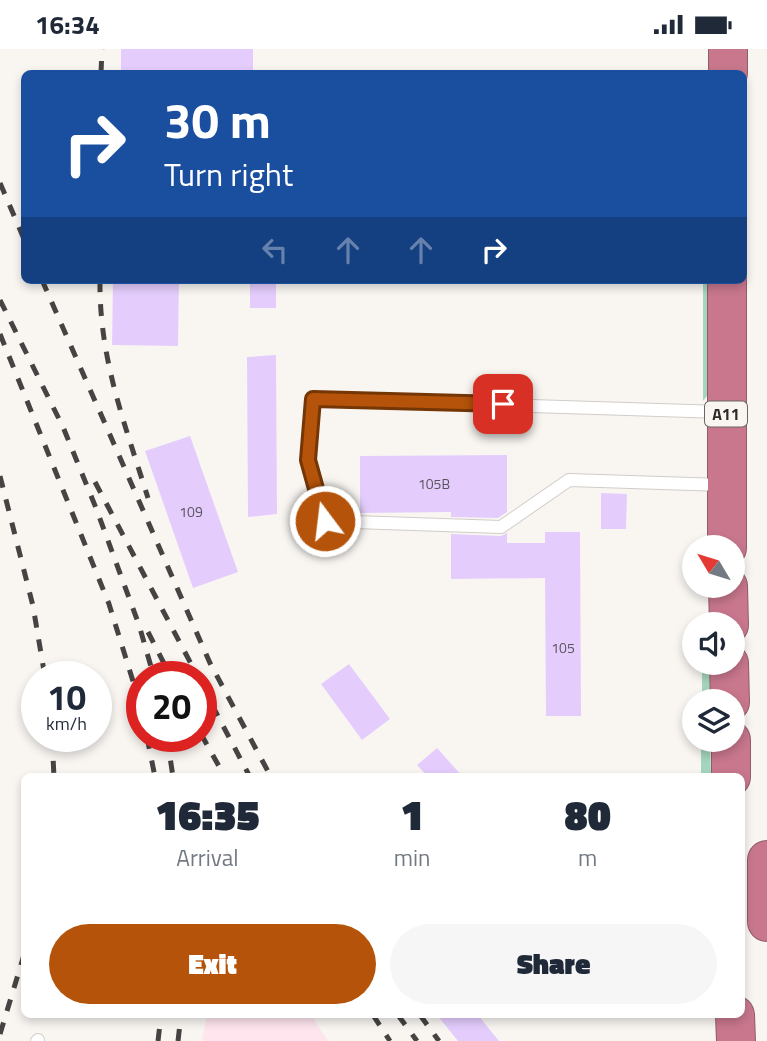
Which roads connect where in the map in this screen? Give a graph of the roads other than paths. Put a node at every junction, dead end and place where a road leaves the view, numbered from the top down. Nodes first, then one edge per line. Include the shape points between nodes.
1 (728, 49) edge
2 (728, 70) edge
3 (727, 284) edge
4 (726, 412) junction
5 (726, 484) junction
6 (727, 535) edge
7 (730, 752) edge
8 (731, 773) edge
9 (767, 860) edge
10 (767, 875) edge
11 (767, 922) edge
12 (735, 1018) edge
13 (736, 1041) edge

1 - 2 highway
3 - 4 highway, A11
4 - 5 highway, A11
4 - 5 lane via 313,399 308,460 325,521 501,527 569,480
5 - 6 highway, A11
7 - 8 highway
9 - 10 highway
10 - 11 highway
12 - 13 highway

